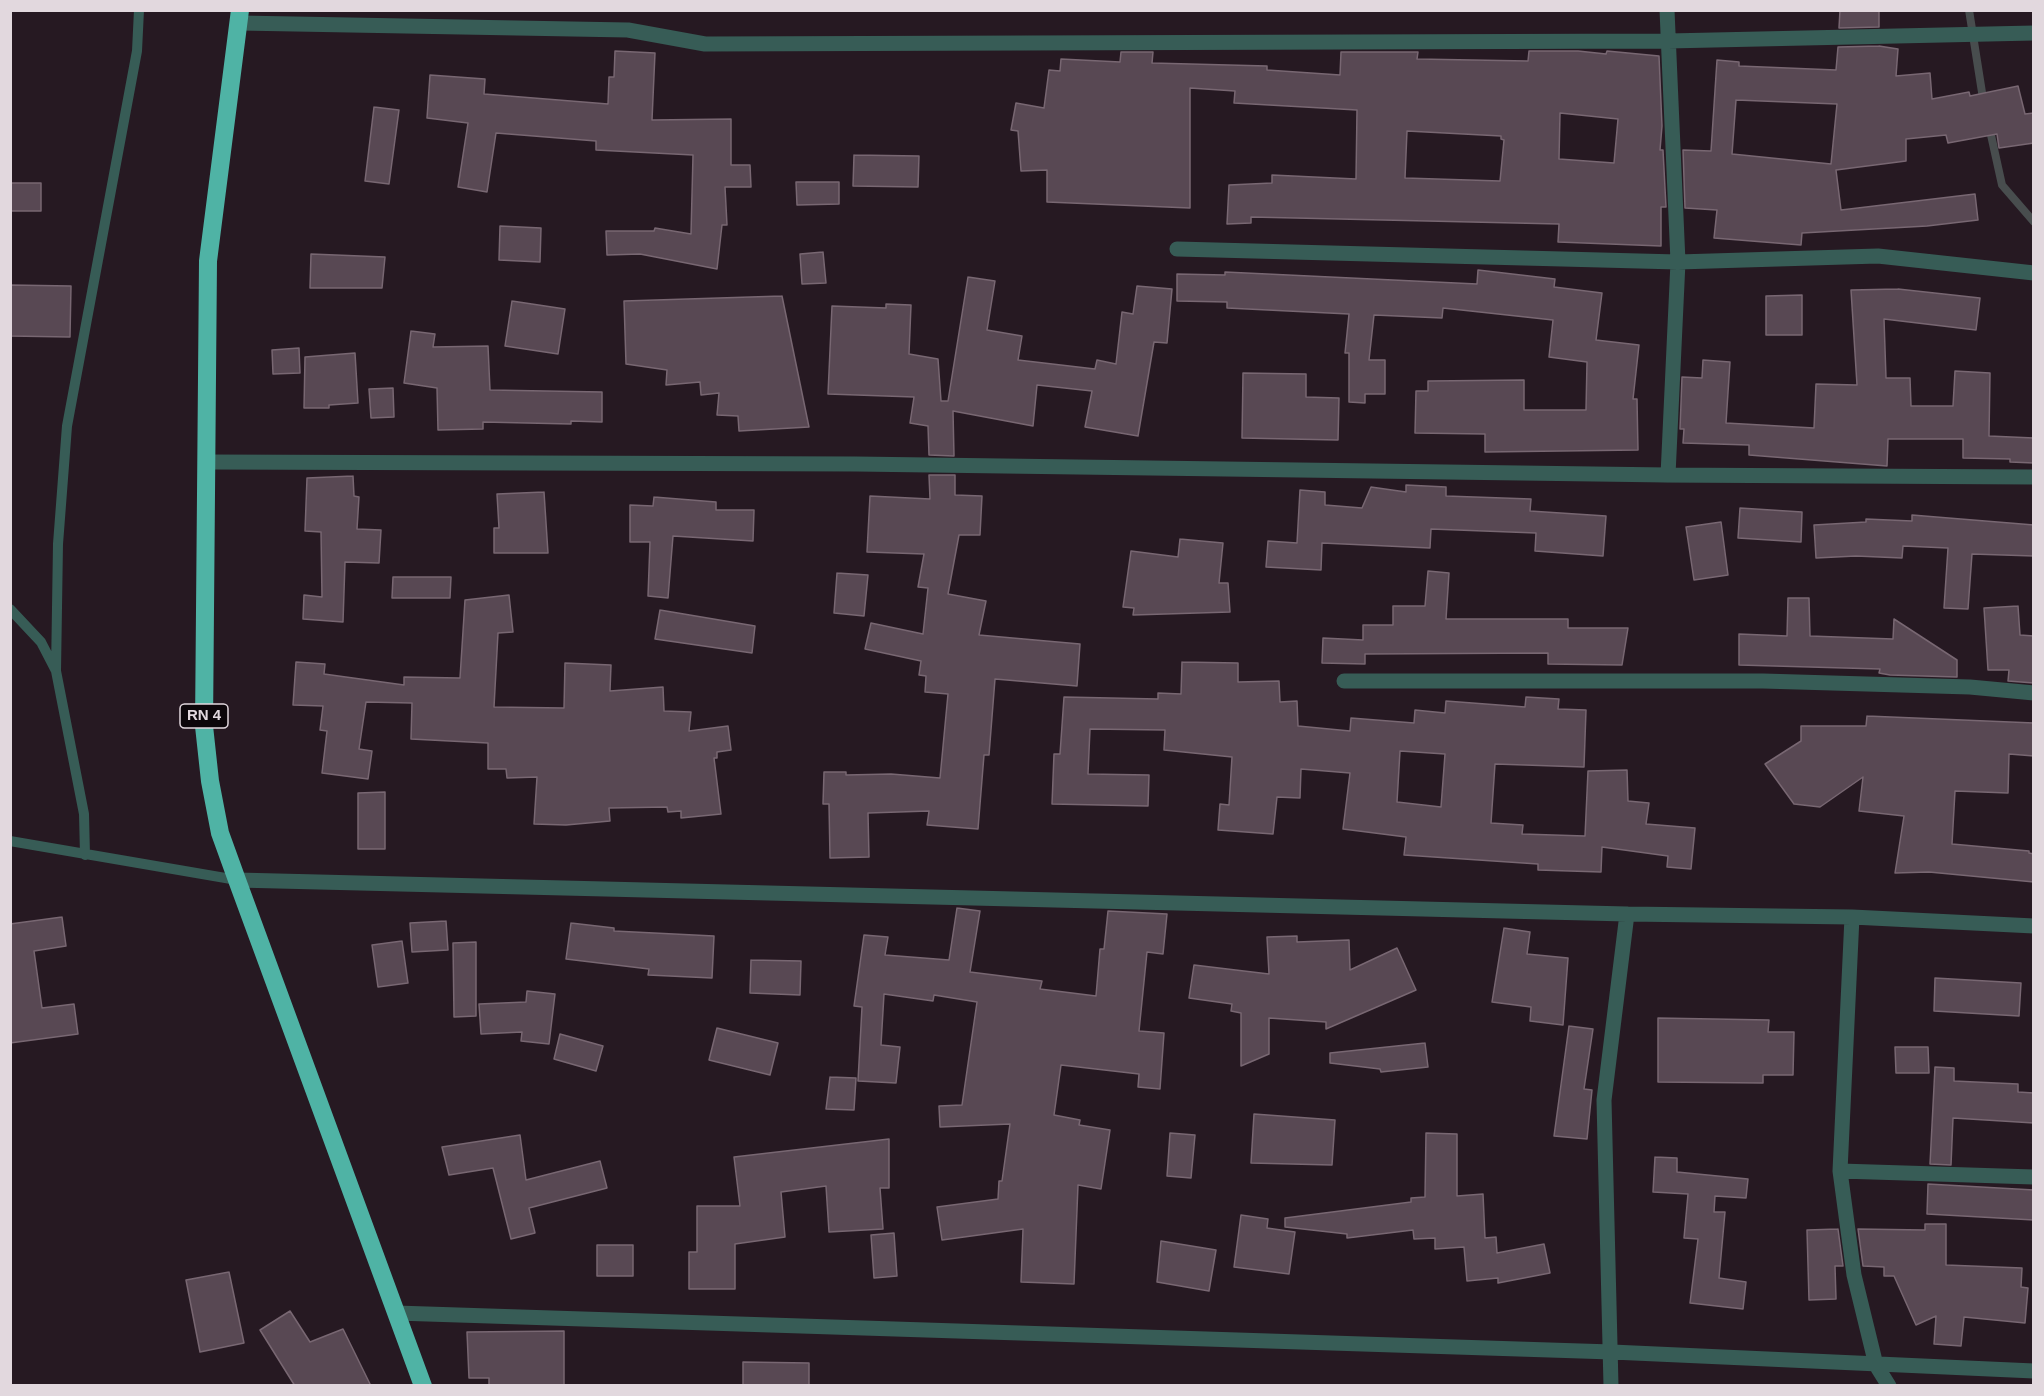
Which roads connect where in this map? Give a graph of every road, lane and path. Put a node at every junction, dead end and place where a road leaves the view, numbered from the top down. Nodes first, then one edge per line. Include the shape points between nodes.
1 (139, 10) edge
2 (1667, 10) edge
3 (239, 17) edge
4 (2034, 33) edge
5 (1668, 42) junction
6 (1177, 249) dead end
7 (1678, 262) junction
8 (2034, 273) edge
9 (206, 462) junction
10 (1668, 476) junction
11 (2034, 477) edge
12 (10, 609) edge
13 (56, 671) junction
14 (1344, 681) dead end
15 (2034, 693) edge
16 (10, 842) edge
17 (85, 855) junction
18 (237, 880) junction
19 (1627, 914) junction
20 (1852, 916) junction
21 (2034, 926) edge
22 (1840, 1171) junction
23 (2034, 1177) edge
24 (396, 1313) junction
25 (1612, 1352) junction
26 (1876, 1365) junction
27 (2034, 1371) edge
28 (423, 1386) edge
29 (1611, 1386) edge
30 (1889, 1386) edge

1 - 13 lane via 136,51 67,426 58,544
2 - 5 street
3 - 5 street via 628,30 705,44
3 - 9 highway, RN 4 via 208,261
4 - 5 street
5 - 7 street
6 - 7 street
7 - 8 street via 1878,256
7 - 10 street
9 - 10 street via 856,464
9 - 18 highway, RN 4 via 204,726 220,833
10 - 11 street
12 - 13 lane via 41,642
13 - 17 lane via 84,814
14 - 15 street via 1763,681 1970,687
16 - 17 lane
17 - 18 lane
18 - 19 street
18 - 24 highway, RN 4
19 - 20 street
19 - 25 street via 1604,1100
20 - 21 street
20 - 22 street
22 - 23 street
22 - 26 street via 1854,1275
24 - 25 street
24 - 28 highway, RN 4
25 - 26 street
25 - 29 street
26 - 27 street
26 - 30 street

